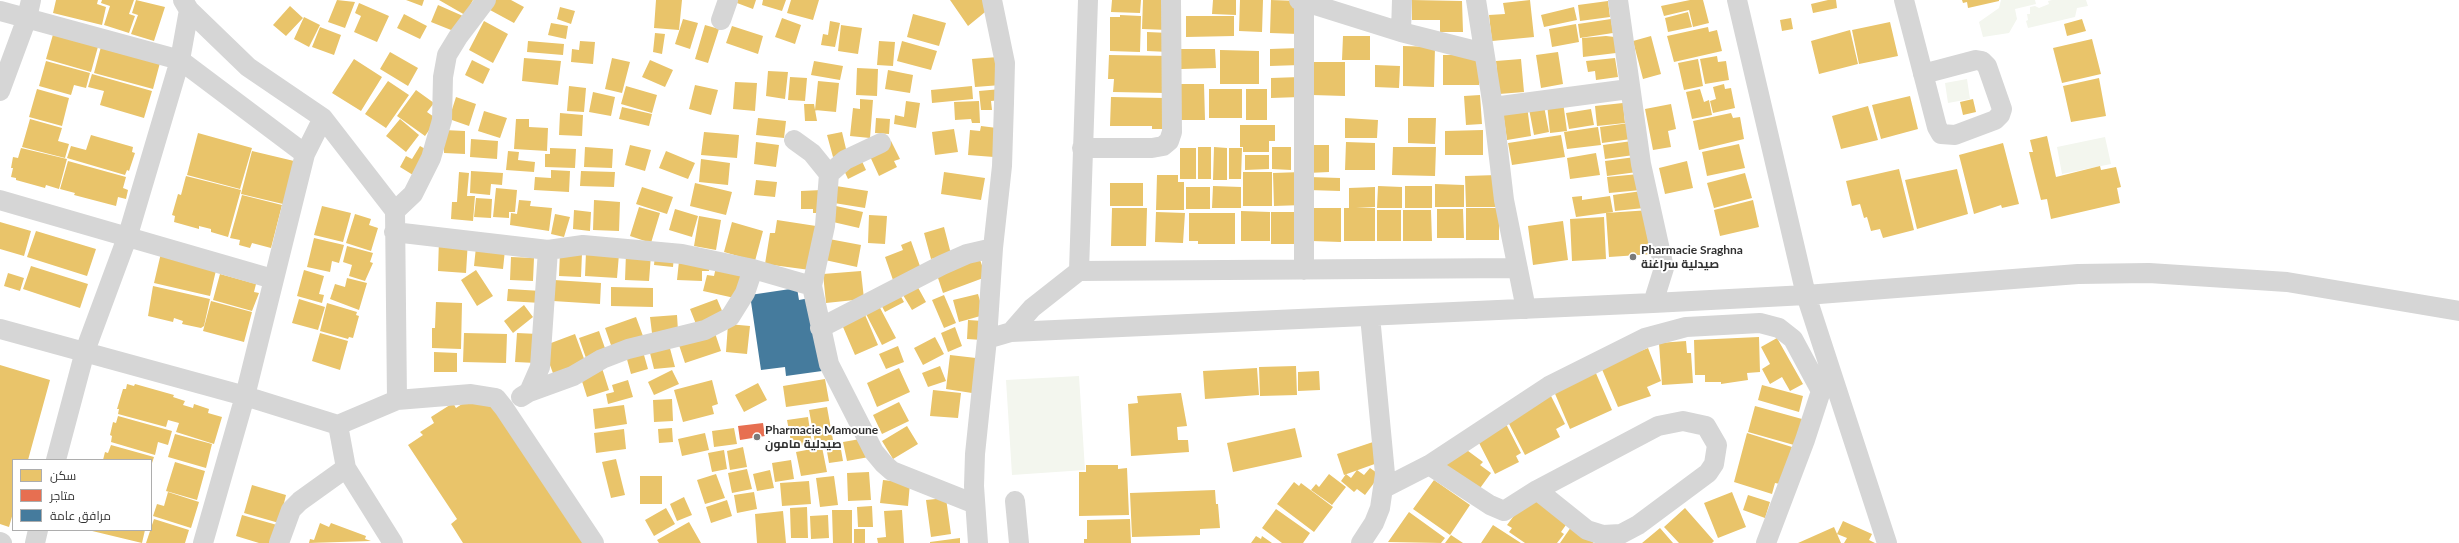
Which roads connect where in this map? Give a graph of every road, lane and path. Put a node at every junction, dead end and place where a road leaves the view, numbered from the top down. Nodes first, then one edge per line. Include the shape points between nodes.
1 (486, 0) edge
2 (728, 0) edge
3 (992, 0) edge
4 (1088, 0) edge
5 (1171, 0) edge
6 (1302, 0) edge
7 (1402, 0) edge
8 (1476, 0) edge
9 (1618, 0) edge
10 (1737, 0) edge
11 (1904, 0) edge
12 (186, 5) edge
13 (29, 9) edge
14 (0, 11) edge
15 (721, 20) dead end
16 (1400, 32) junction
17 (1484, 53) junction
18 (180, 60) junction
19 (1923, 74) dead end
20 (1629, 89) junction
21 (0, 91) edge
22 (1493, 107) junction
23 (323, 118) junction
24 (794, 140) dead end
25 (881, 143) dead end
26 (1082, 148) junction
27 (304, 154) junction
28 (829, 174) junction
29 (0, 200) edge
30 (395, 211) junction
31 (394, 232) junction
32 (128, 235) junction
33 (993, 248) junction
34 (548, 250) junction
35 (1518, 268) junction
36 (753, 269) junction
37 (1304, 270) junction
38 (1079, 272) junction
39 (273, 279) junction
40 (812, 286) junction
41 (1806, 295) junction
42 (1653, 303) junction
43 (1526, 309) junction
44 (2459, 311) edge
45 (1370, 316) junction
46 (820, 328) junction
47 (0, 330) edge
48 (1011, 332) junction
49 (987, 339) junction
50 (85, 351) junction
51 (529, 392) junction
52 (245, 396) junction
53 (397, 400) junction
54 (504, 408) junction
55 (338, 425) junction
56 (56, 459) edge
57 (1429, 465) junction
58 (346, 468) junction
59 (1384, 488) junction
60 (1537, 490) junction
61 (1015, 501) dead end
62 (975, 504) junction
63 (38, 531) edge
64 (35, 543) edge
65 (203, 543) edge
66 (279, 543) edge
67 (393, 543) edge
68 (594, 543) edge
69 (978, 543) edge
70 (1019, 543) edge
71 (1361, 543) edge
72 (1766, 543) edge
73 (1887, 543) edge

1 - 30 street via 447,55 443,77 442,120 431,158 413,194
2 - 15 street
3 - 33 street via 1005,63 1002,166
4 - 26 street
5 - 26 street via 1172,132 1169,141 1163,146 1152,148
6 - 16 street
6 - 37 street
7 - 16 street
8 - 17 street
9 - 20 street
10 - 41 street
11 - 19 street
12 - 18 street
12 - 23 street via 248,67
13 - 14 street
13 - 18 street
13 - 21 street
16 - 17 street
17 - 22 street
18 - 27 street
18 - 32 street
20 - 22 street
20 - 42 street via 1641,164 1664,268
22 - 35 street via 1504,200
23 - 27 street
23 - 30 street
24 - 28 street via 812,153
25 - 28 street via 846,160
26 - 38 street
27 - 39 street
28 - 40 street via 825,226
29 - 32 street
30 - 31 street
31 - 34 street
31 - 53 street
32 - 39 street
32 - 50 street
33 - 46 street via 967,254 942,264
33 - 49 street
34 - 36 street via 583,245 668,252
34 - 51 street via 540,367
35 - 37 street
35 - 43 street
36 - 40 street
36 - 51 street via 745,293 730,317 705,330 628,349 602,359 573,376
37 - 38 street
38 - 48 street via 1032,308
39 - 52 street
40 - 46 street
41 - 42 street
41 - 44 street via 2078,274 2149,273 2286,282
41 - 73 street
42 - 43 street
43 - 45 street
45 - 48 street
45 - 59 street
46 - 62 street via 829,364 874,452 884,464 892,471
47 - 50 street
48 - 49 street
49 - 62 street via 975,454
50 - 52 street
50 - 56 street
51 - 54 street
52 - 55 street
52 - 65 street
53 - 54 street via 484,395 496,398
53 - 55 street
54 - 68 street
55 - 58 street
57 - 59 street
57 - 60 street via 1490,505 1504,511
57 - 72 street via 1549,386 1646,338 1686,327 1750,322 1770,325 1793,339 1820,391 1805,440
58 - 66 street via 291,510
58 - 67 street
59 - 71 street via 1374,523
60 - 60 street via 1670,422 1694,422 1706,426 1717,444 1714,464 1708,473 1638,525 1621,534 1603,535 1587,530
61 - 70 street
62 - 69 street
63 - 64 street

